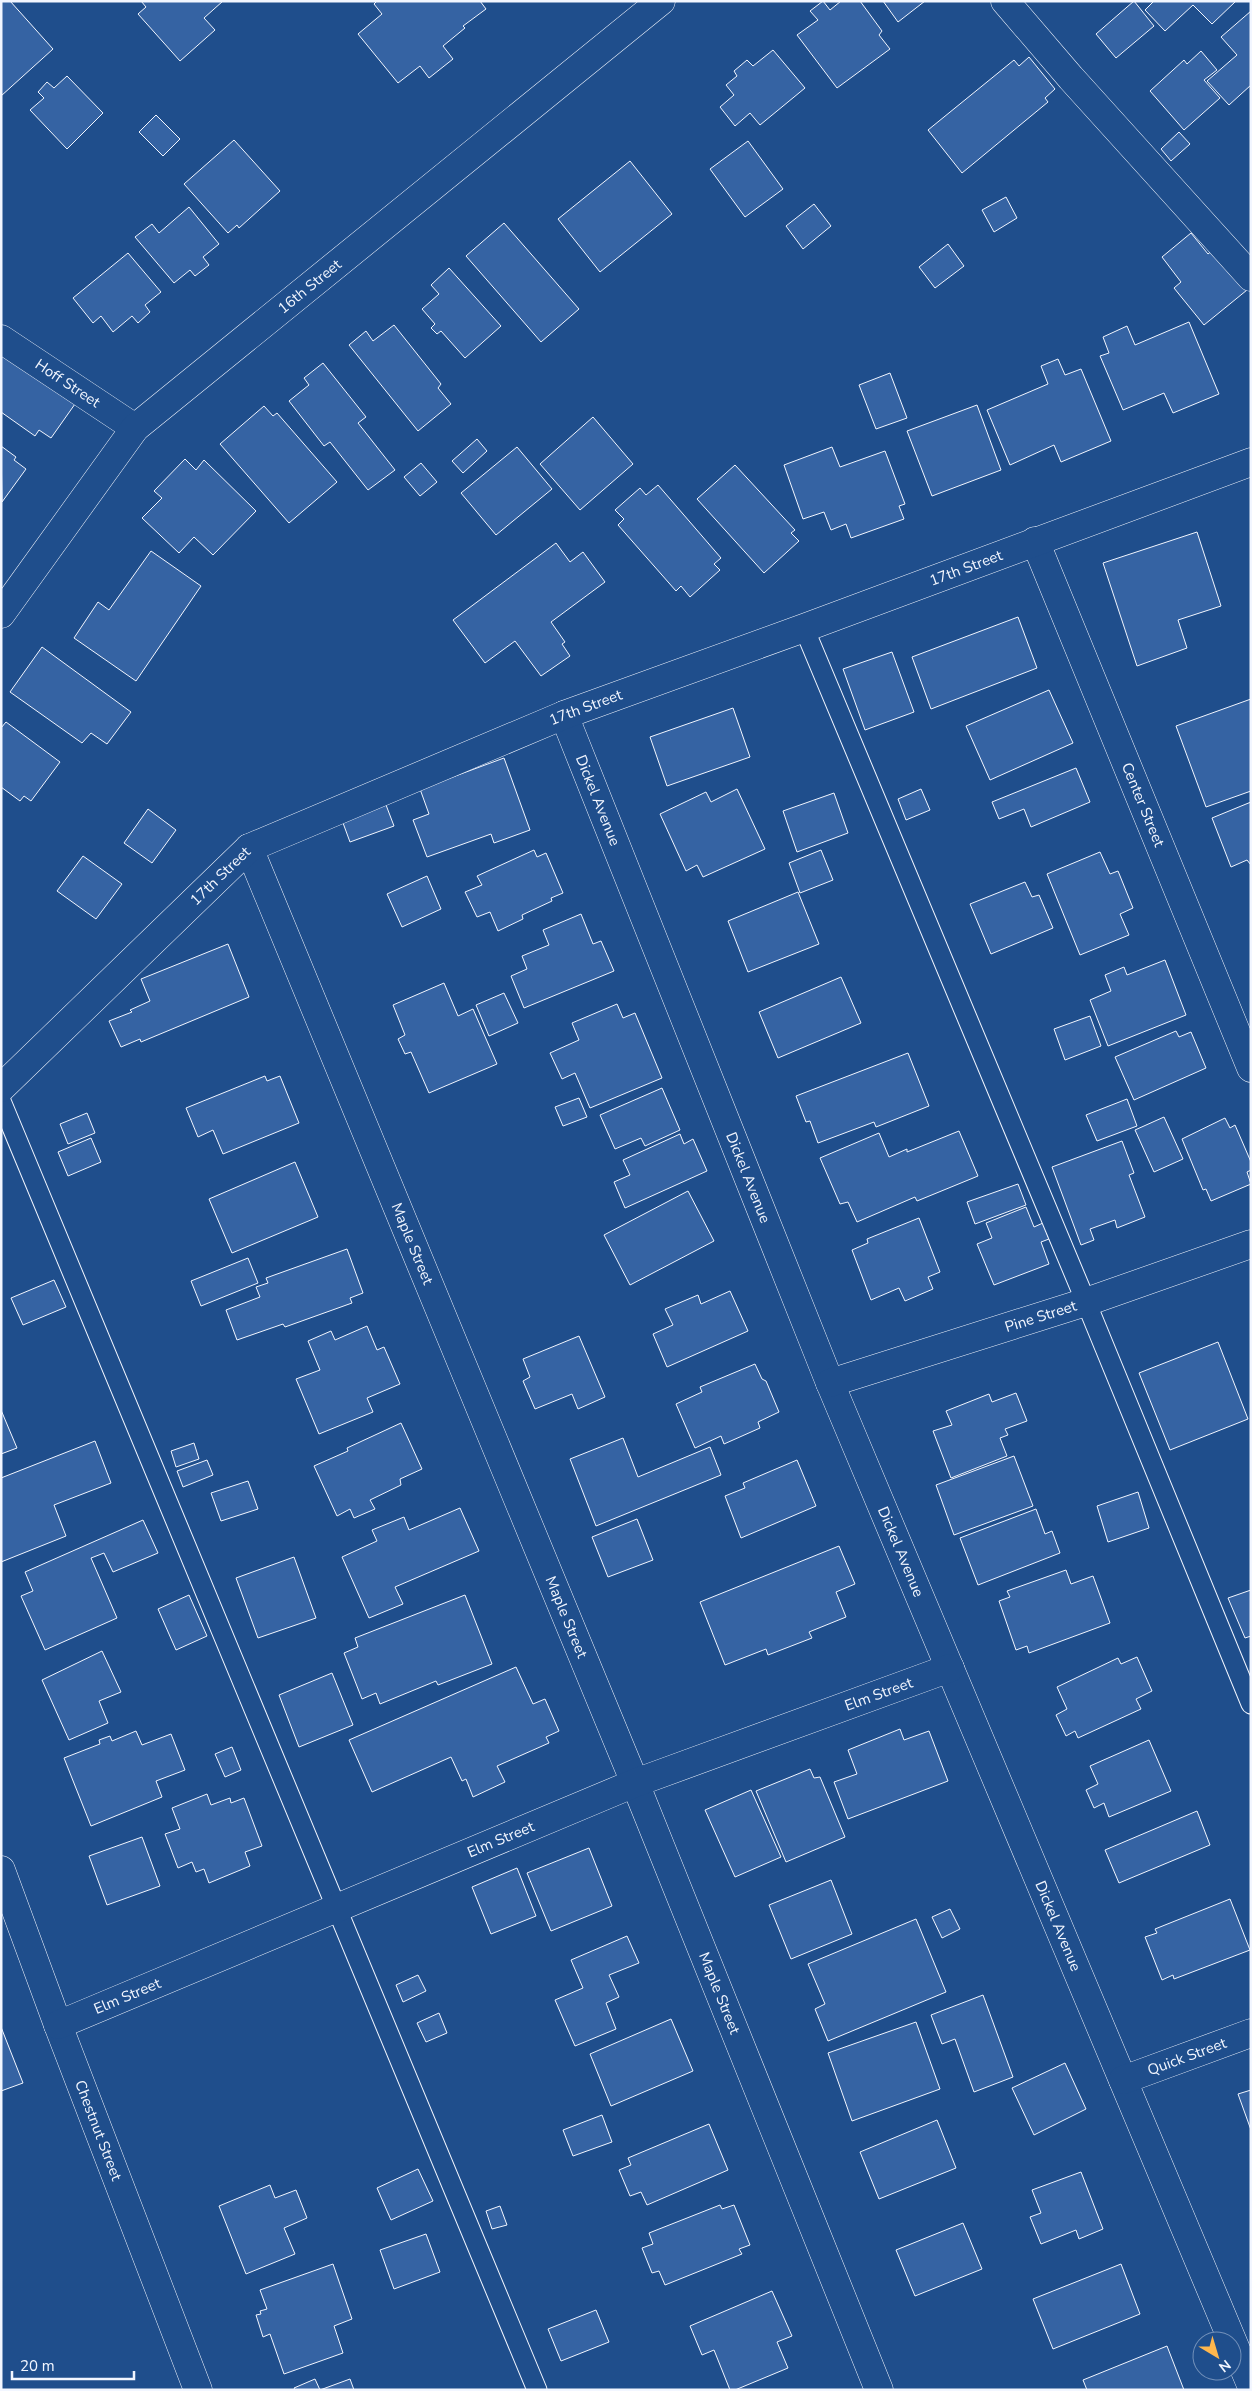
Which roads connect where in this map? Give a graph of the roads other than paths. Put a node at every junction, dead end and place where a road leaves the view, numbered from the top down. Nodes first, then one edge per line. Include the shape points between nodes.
1 (661, 1) edge
2 (1005, 1) edge
3 (1251, 276) edge
4 (1, 339) edge
5 (135, 428) junction
6 (1251, 462) edge
7 (1035, 541) junction
8 (1, 614) edge
9 (804, 628) junction
10 (564, 715) junction
11 (249, 848) junction
12 (1251, 1068) edge
13 (1, 1088) edge
14 (1, 1101) edge
15 (1251, 1244) edge
16 (1086, 1302) junction
17 (830, 1383) junction
18 (950, 1668) junction
19 (1251, 1704) edge
20 (635, 1783) junction
21 (1, 1870) edge
22 (338, 1909) junction
23 (58, 2025) junction
24 (1251, 2033) edge
25 (1123, 2080) junction
26 (1251, 2385) edge
27 (198, 2390) edge
28 (537, 2390) edge
29 (879, 2390) edge

1 - 5 street, 16th Street
2 - 3 street
4 - 5 street, Hoff Street
5 - 8 street, 16th Street
6 - 7 street, 17th Street
7 - 9 street, 17th Street
7 - 12 street, Center Street
9 - 10 street, 17th Street
9 - 16 lane
10 - 11 street, 17th Street
10 - 17 street, Dickel Avenue
11 - 13 street, 17th Street
11 - 20 street, Maple Street
14 - 22 lane
15 - 16 street, Pine Street
16 - 17 street, Pine Street
16 - 19 lane
17 - 18 street, Dickel Avenue
18 - 20 street, Elm Street
18 - 25 street, Dickel Avenue
20 - 22 street, Elm Street
20 - 29 street, Maple Street
21 - 23 street, Chestnut Street
22 - 23 street, Elm Street
22 - 28 lane
23 - 27 street, Chestnut Street
24 - 25 street, Quick Street
25 - 26 street, Dickel Avenue

